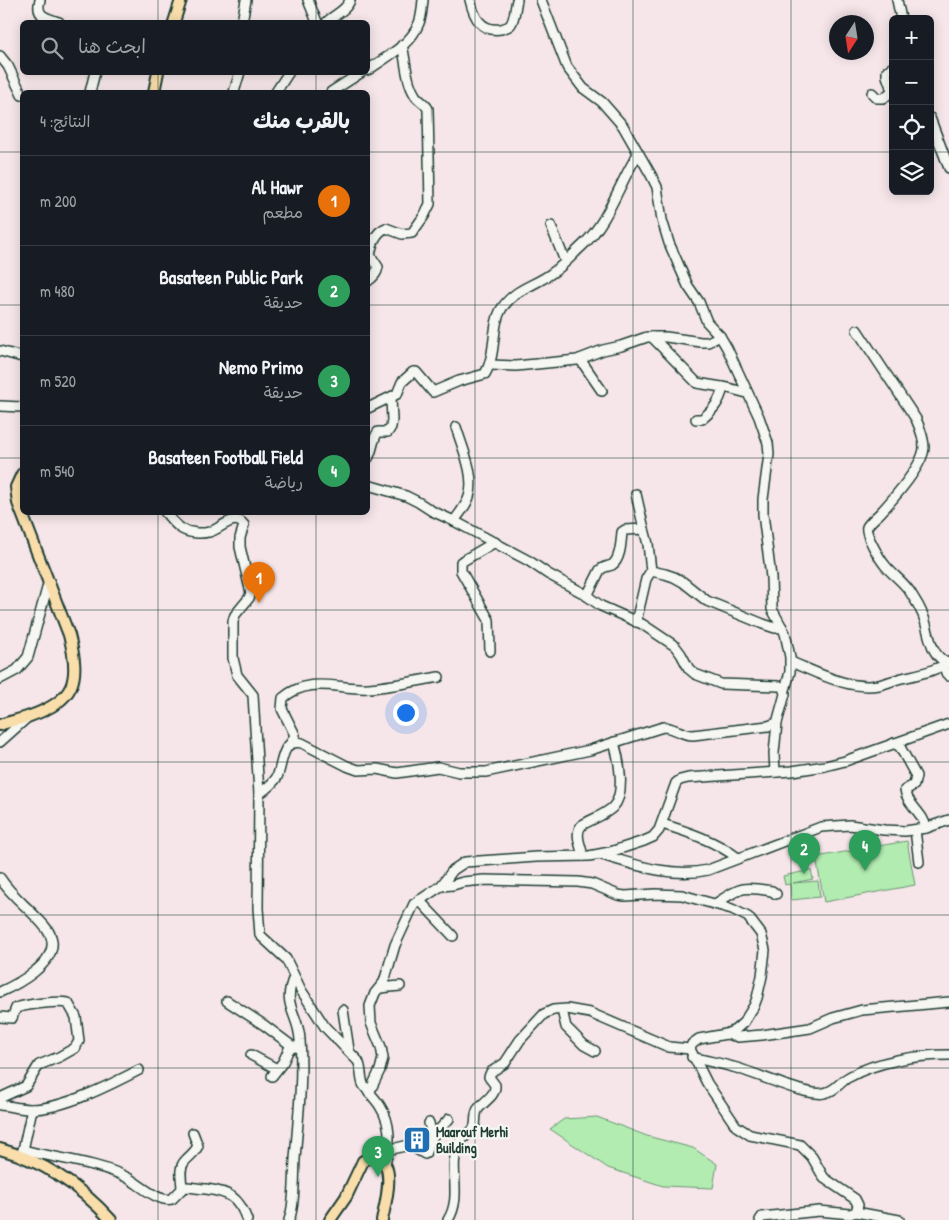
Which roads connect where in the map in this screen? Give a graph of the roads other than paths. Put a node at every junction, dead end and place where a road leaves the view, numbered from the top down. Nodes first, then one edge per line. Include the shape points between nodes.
1 (40, 0) edge
2 (181, 0) edge
3 (246, 0) edge
4 (308, 0) edge
5 (350, 0) edge
6 (423, 0) edge
7 (470, 0) edge
8 (516, 0) edge
9 (542, 0) edge
10 (897, 0) edge
11 (900, 15) edge
12 (55, 20) edge
13 (175, 20) edge
14 (242, 20) edge
15 (316, 20) edge
16 (330, 20) edge
17 (402, 45) junction
18 (0, 56) edge
19 (370, 69) edge
20 (889, 69) edge
21 (94, 75) edge
22 (157, 75) edge
23 (239, 75) edge
24 (287, 75) edge
25 (357, 75) edge
26 (889, 82) edge
27 (90, 90) edge
28 (154, 90) edge
29 (235, 90) edge
30 (277, 90) edge
31 (334, 90) edge
32 (20, 91) edge
33 (872, 93) dead end
34 (889, 93) edge
35 (934, 129) edge
36 (638, 154) junction
37 (949, 168) edge
38 (551, 226) dead end
39 (370, 255) edge
40 (370, 255) edge
41 (565, 261) junction
42 (370, 280) edge
43 (858, 330) dead end
44 (720, 336) junction
45 (652, 337) junction
46 (0, 352) edge
47 (20, 356) edge
48 (580, 359) junction
49 (490, 365) junction
50 (723, 387) junction
51 (602, 391) dead end
52 (747, 393) junction
53 (390, 398) junction
54 (0, 406) edge
55 (20, 407) edge
56 (370, 407) edge
57 (696, 419) dead end
58 (456, 427) dead end
59 (370, 455) edge
60 (20, 478) edge
61 (370, 486) edge
62 (636, 494) dead end
63 (20, 508) edge
64 (23, 515) edge
65 (168, 515) edge
66 (454, 521) junction
67 (644, 529) junction
68 (495, 542) junction
69 (651, 572) junction
70 (49, 581) junction
71 (587, 596) junction
72 (636, 622) junction
73 (782, 627) junction
74 (490, 651) dead end
75 (791, 662) junction
76 (947, 663) edge
77 (3, 676) edge
78 (949, 676) edge
79 (439, 677) dead end
80 (785, 690) junction
81 (28, 717) junction
82 (777, 723) junction
83 (949, 724) edge
84 (0, 726) edge
85 (0, 742) edge
86 (614, 742) junction
87 (291, 743) junction
88 (894, 743) junction
89 (775, 772) junction
90 (259, 794) junction
91 (949, 820) edge
92 (662, 824) junction
93 (926, 828) junction
94 (916, 830) junction
95 (600, 854) junction
96 (583, 856) junction
97 (738, 858) junction
98 (919, 862) dead end
99 (0, 878) edge
100 (441, 886) junction
101 (776, 894) dead end
102 (419, 900) junction
103 (715, 904) junction
104 (453, 936) dead end
105 (294, 977) junction
106 (400, 986) dead end
107 (380, 988) junction
108 (0, 992) edge
109 (227, 1000) dead end
110 (949, 1002) edge
111 (343, 1010) dead end
112 (562, 1010) junction
113 (0, 1018) edge
114 (726, 1034) junction
115 (296, 1046) junction
116 (349, 1050) junction
117 (595, 1051) dead end
118 (691, 1053) junction
119 (949, 1054) edge
120 (251, 1055) dead end
121 (139, 1070) dead end
122 (369, 1093) junction
123 (0, 1098) edge
124 (0, 1105) edge
125 (32, 1109) junction
126 (449, 1118) dead end
127 (429, 1123) dead end
128 (193, 1133) dead end
129 (432, 1137) junction
130 (0, 1149) edge
131 (388, 1150) junction
132 (22, 1153) junction
133 (385, 1163) junction
134 (182, 1189) junction
135 (856, 1212) junction
136 (111, 1220) edge
137 (246, 1220) edge
138 (289, 1220) edge
139 (330, 1220) edge
140 (382, 1220) edge
141 (448, 1220) edge
142 (760, 1220) edge
143 (899, 1220) edge

1 - 12 street via 39,12
2 - 13 main road
3 - 14 street
4 - 15 street
5 - 16 street via 346,8
6 - 17 street via 414,34
7 - 8 street via 480,23 497,29 511,24
9 - 36 street via 567,67 583,88 610,111
10 - 11 street
17 - 19 street
17 - 40 street via 415,96 428,109 430,204 412,232 402,234 386,228 378,232
18 - 32 street
20 - 26 street
21 - 27 street
22 - 28 main road
23 - 29 street
24 - 30 street
25 - 31 street
33 - 34 street via 877,98 884,98
35 - 37 street
36 - 41 street via 596,229
36 - 44 street via 657,187 664,227 688,286 710,326
38 - 41 street
39 - 42 street via 378,271
41 - 49 street via 551,274 523,288 502,308
43 - 76 street via 916,419 924,448 916,469 867,527 866,534 883,562 912,594 923,615 932,646
44 - 45 street via 708,342
44 - 52 street
45 - 48 street
45 - 50 street via 697,383
46 - 47 street
48 - 49 street via 516,366
48 - 51 street
49 - 53 street via 485,374 433,392 413,372 402,382 399,392
50 - 52 street
50 - 57 street via 721,399 711,411 702,419
52 - 73 street via 768,443 763,514 772,609
53 - 56 street
53 - 59 street via 392,427 388,432 378,432
54 - 55 street
58 - 66 street via 471,487 467,502
60 - 63 main road via 16,487
61 - 66 street via 406,496
62 - 67 street
64 - 70 main road
65 - 90 street via 190,532 210,532 237,520 244,525 240,546 251,593 233,621 233,658 237,675 253,695
66 - 68 street
67 - 69 street
67 - 71 street via 622,532 616,557 611,565 600,570
68 - 71 street
68 - 74 street via 461,562 461,571 489,620
69 - 72 street via 646,579
69 - 73 street via 678,579 708,601 763,624
70 - 77 street via 28,657 23,664
70 - 81 main road via 72,648 73,681 64,699
71 - 72 street
72 - 80 street via 675,646 689,669 704,678 721,684 779,686
73 - 75 street
75 - 76 street via 832,679 864,686 931,672
75 - 80 street
76 - 78 street via 946,673
79 - 87 street via 368,688 312,685 298,688 283,698 282,709 294,735
80 - 82 street
81 - 84 main road
81 - 85 street
82 - 86 street via 692,735 663,727
82 - 89 street
83 - 88 street
86 - 87 street via 562,757 486,772 464,773 438,767 397,773 353,769 302,743
86 - 96 street via 620,774 618,798 612,809 579,828
87 - 90 street via 284,751 276,778
88 - 89 street via 845,761
88 - 93 street via 900,747 916,776 914,785 905,790 906,796
89 - 92 street via 680,780 672,790
90 - 105 street via 259,930 263,939 286,959
91 - 93 street
92 - 95 street via 653,837
92 - 97 street via 709,840
93 - 94 street
94 - 97 street via 889,831 842,825 821,827
94 - 98 street
95 - 96 street
95 - 97 street via 676,873 708,870
96 - 100 street via 465,862 453,870
99 - 108 street via 52,939 50,955 42,967
100 - 102 street
100 - 103 street via 475,880 578,882 618,895 676,894
101 - 103 street via 744,887
102 - 104 street
102 - 107 street via 410,910
103 - 114 street via 748,917 761,934 764,945 757,998 744,1022
105 - 115 street via 288,1000 300,1038
105 - 116 street via 325,1027
106 - 107 street
107 - 122 street via 372,998 369,1014 383,1058
109 - 115 street
110 - 114 street via 862,1010 788,1032 748,1037
111 - 116 street
112 - 117 street via 566,1027
112 - 118 street via 590,1013 669,1047
112 - 141 street via 544,1014 504,1063 491,1072 489,1077 495,1085 494,1092 479,1108 474,1128 458,1147 456,1201
113 - 123 street via 12,1018 16,1008 21,1006 59,1001 68,1003 76,1018 79,1041 76,1048 39,1065 26,1086
114 - 118 street via 699,1039 692,1044
115 - 120 street via 289,1049 274,1073
115 - 138 street via 301,1060
116 - 122 street via 360,1065 362,1082
118 - 119 street via 809,1093 824,1094 836,1089 850,1076 883,1064
118 - 135 street via 707,1083 742,1132 800,1145 812,1157 824,1178 854,1199 858,1205
121 - 125 street via 80,1097
122 - 131 street via 386,1120
124 - 125 street
125 - 132 street
126 - 129 street
127 - 129 street
128 - 134 street via 198,1146 183,1163
129 - 131 street via 425,1154 409,1145
130 - 132 main road
131 - 133 street
132 - 134 street via 121,1174 164,1200 172,1199
132 - 136 main road via 75,1187
133 - 139 main road via 374,1157 363,1161 346,1197
133 - 140 main road via 388,1180
134 - 137 street via 191,1187 226,1193 240,1204
135 - 142 street via 781,1214
135 - 143 street

